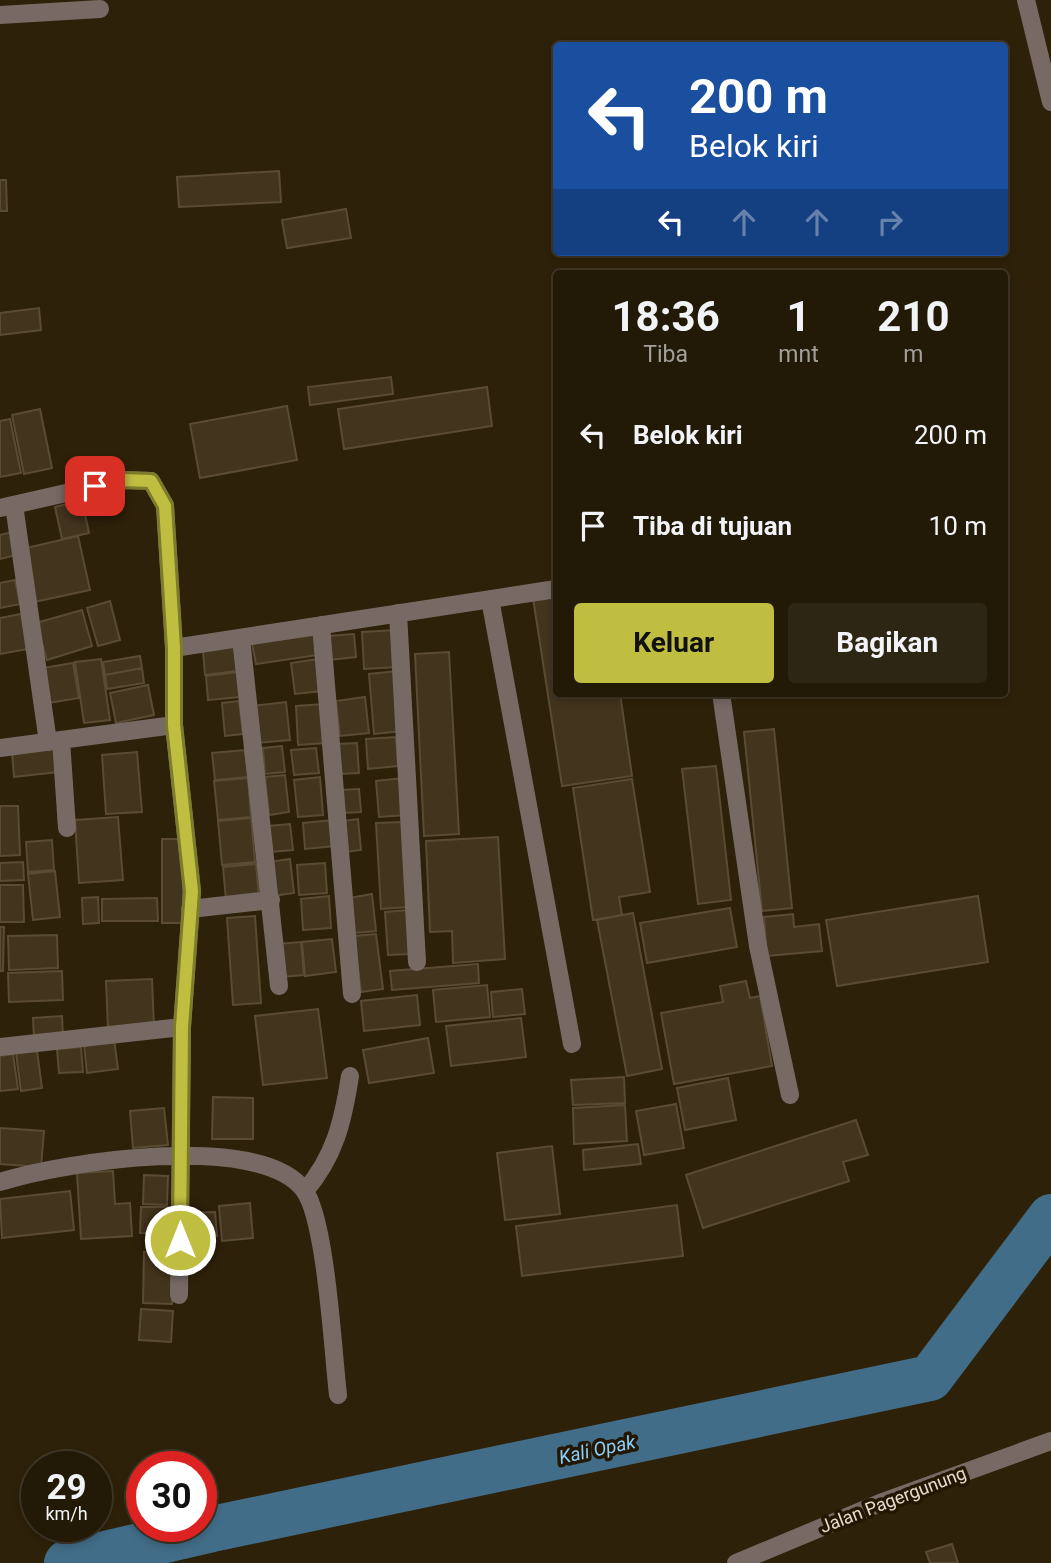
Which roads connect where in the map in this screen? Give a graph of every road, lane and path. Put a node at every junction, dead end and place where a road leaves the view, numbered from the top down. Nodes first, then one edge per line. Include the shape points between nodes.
1 (1026, 0) edge
2 (100, 9) dead end
3 (0, 15) edge
4 (1051, 102) edge
5 (7, 507) edge
6 (553, 589) edge
7 (490, 599) junction
8 (398, 613) junction
9 (321, 625) junction
10 (241, 638) junction
11 (174, 648) junction
12 (722, 697) edge
13 (174, 725) junction
14 (55, 741) junction
15 (0, 748) edge
16 (67, 828) dead end
17 (271, 900) junction
18 (190, 909) junction
19 (417, 962) dead end
20 (279, 986) dead end
21 (352, 994) dead end
22 (182, 1027) junction
23 (572, 1044) dead end
24 (0, 1047) edge
25 (350, 1076) dead end
26 (790, 1095) dead end
27 (180, 1156) junction
28 (0, 1182) edge
29 (305, 1191) junction
30 (180, 1295) dead end
31 (338, 1395) dead end
32 (1051, 1441) edge
33 (736, 1563) edge

1 - 4 street
2 - 3 street
5 - 11 street via 122,480 151,481 165,506
5 - 14 street
6 - 7 street
7 - 8 street
7 - 23 street
8 - 9 street
8 - 19 street
9 - 10 street
9 - 21 street
10 - 11 street
10 - 17 street
11 - 13 street
12 - 26 street via 758,946
13 - 14 street
13 - 18 street via 192,891
14 - 15 street
14 - 16 street
17 - 18 street
17 - 20 street
18 - 22 street
22 - 24 street
22 - 27 street
25 - 29 street via 332,1153
27 - 28 street via 97,1160
27 - 29 street via 273,1169
27 - 30 street
29 - 31 street via 320,1245
32 - 33 street, Jalan Pagergunung via 880,1503

